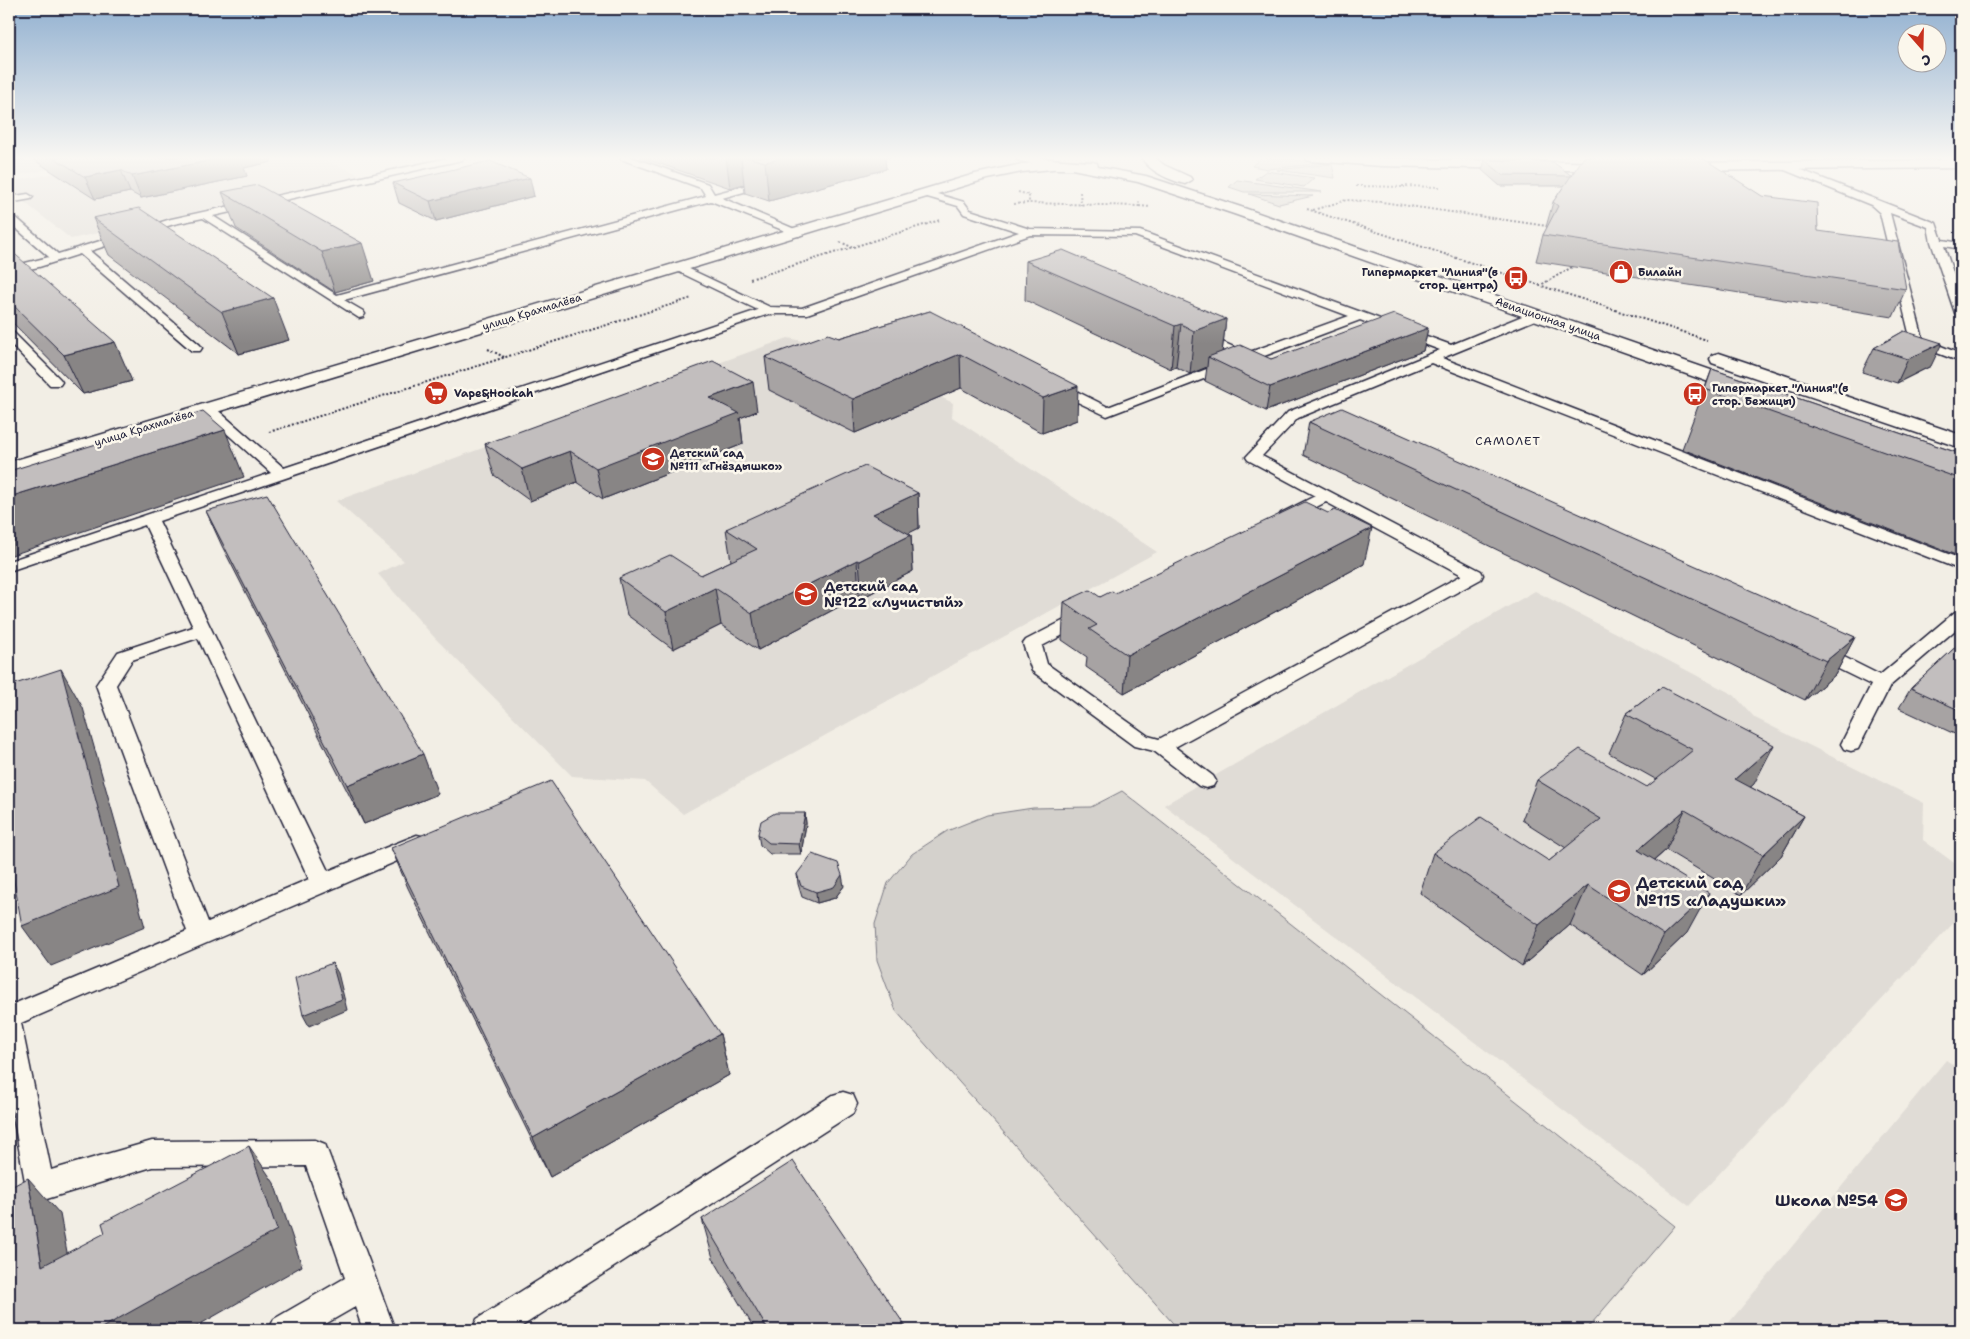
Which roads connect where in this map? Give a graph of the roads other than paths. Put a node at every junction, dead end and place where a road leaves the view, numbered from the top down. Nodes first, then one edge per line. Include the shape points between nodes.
1 (12, 219) edge
2 (183, 219) edge
3 (212, 219) edge
4 (628, 219) edge
5 (766, 219) edge
6 (824, 219) edge
7 (831, 219) edge
8 (991, 219) edge
9 (1263, 219) edge
10 (1304, 219) edge
11 (1887, 219) edge
12 (1917, 219) edge
13 (791, 230) junction
14 (1029, 232) junction
15 (1936, 242) junction
16 (1961, 246) edge
17 (82, 250) junction
18 (56, 258) junction
19 (679, 268) junction
20 (9, 270) edge
21 (1511, 289) dead end
22 (337, 298) junction
23 (768, 310) junction
24 (1961, 313) edge
25 (359, 314) dead end
26 (1536, 315) junction
27 (1360, 316) junction
28 (1186, 330) edge
29 (9, 335) edge
30 (1703, 346) road end
31 (196, 348) dead end
32 (1452, 350) junction
33 (1247, 358) junction
34 (1961, 358) edge
35 (1433, 359) junction
36 (1046, 381) edge
37 (55, 382) edge
38 (1758, 393) edge
39 (1311, 408) junction
40 (208, 409) junction
41 (1329, 417) edge
42 (1961, 442) edge
43 (9, 455) edge
44 (9, 469) edge
45 (282, 474) junction
46 (1326, 496) junction
47 (150, 518) junction
48 (1274, 522) edge
49 (1961, 565) edge
50 (9, 566) edge
51 (1101, 608) edge
52 (1961, 616) edge
53 (203, 630) junction
54 (1802, 644) edge
55 (1882, 683) junction
56 (1851, 744) dead end
57 (1161, 746) junction
58 (1206, 781) dead end
59 (437, 834) edge
60 (323, 884) junction
61 (201, 936) junction
62 (9, 1017) edge
63 (9, 1025) edge
64 (843, 1104) dead end
65 (363, 1285) junction
66 (285, 1330) edge
67 (380, 1330) edge
68 (488, 1330) edge

1 - 18 lane
2 - 17 lane
3 - 22 lane
4 - 22 lane
5 - 13 lane
6 - 13 main road, улица Крахмалёва
7 - 13 main road, улица Крахмалёва
8 - 14 lane
9 - 26 main road, Авиационная улица
10 - 21 main road, Авиационная улица
11 - 34 lane via 1917,341
12 - 15 lane via 1932,225
13 - 19 main road, улица Крахмалёва
13 - 43 main road, улица Крахмалёва
14 - 23 lane via 803,312
14 - 27 lane via 1136,233
15 - 16 lane
15 - 24 lane
17 - 18 lane
17 - 31 lane
18 - 20 lane
19 - 23 lane
19 - 40 main road, улица Крахмалёва
22 - 25 lane
23 - 45 lane
26 - 32 lane
26 - 38 main road, Авиационная улица
27 - 32 lane
27 - 33 lane
28 - 33 lane
29 - 37 lane
30 - 42 main road
32 - 35 lane
33 - 36 lane via 1107,412
35 - 39 lane
35 - 49 lane
39 - 41 lane
39 - 46 lane via 1293,415 1253,457
40 - 44 main road, улица Крахмалёва
40 - 45 lane
45 - 47 lane
46 - 48 lane
46 - 57 lane via 1475,575
47 - 50 lane
47 - 53 lane
51 - 57 lane via 1032,644 1039,667 1141,741
52 - 55 lane
53 - 60 lane
53 - 61 lane via 125,656 106,685
54 - 55 lane
55 - 56 lane
57 - 58 lane
59 - 60 lane
60 - 61 lane
61 - 62 lane
63 - 65 lane via 40,1187 152,1154 315,1153
64 - 68 lane
65 - 66 lane
65 - 67 lane

